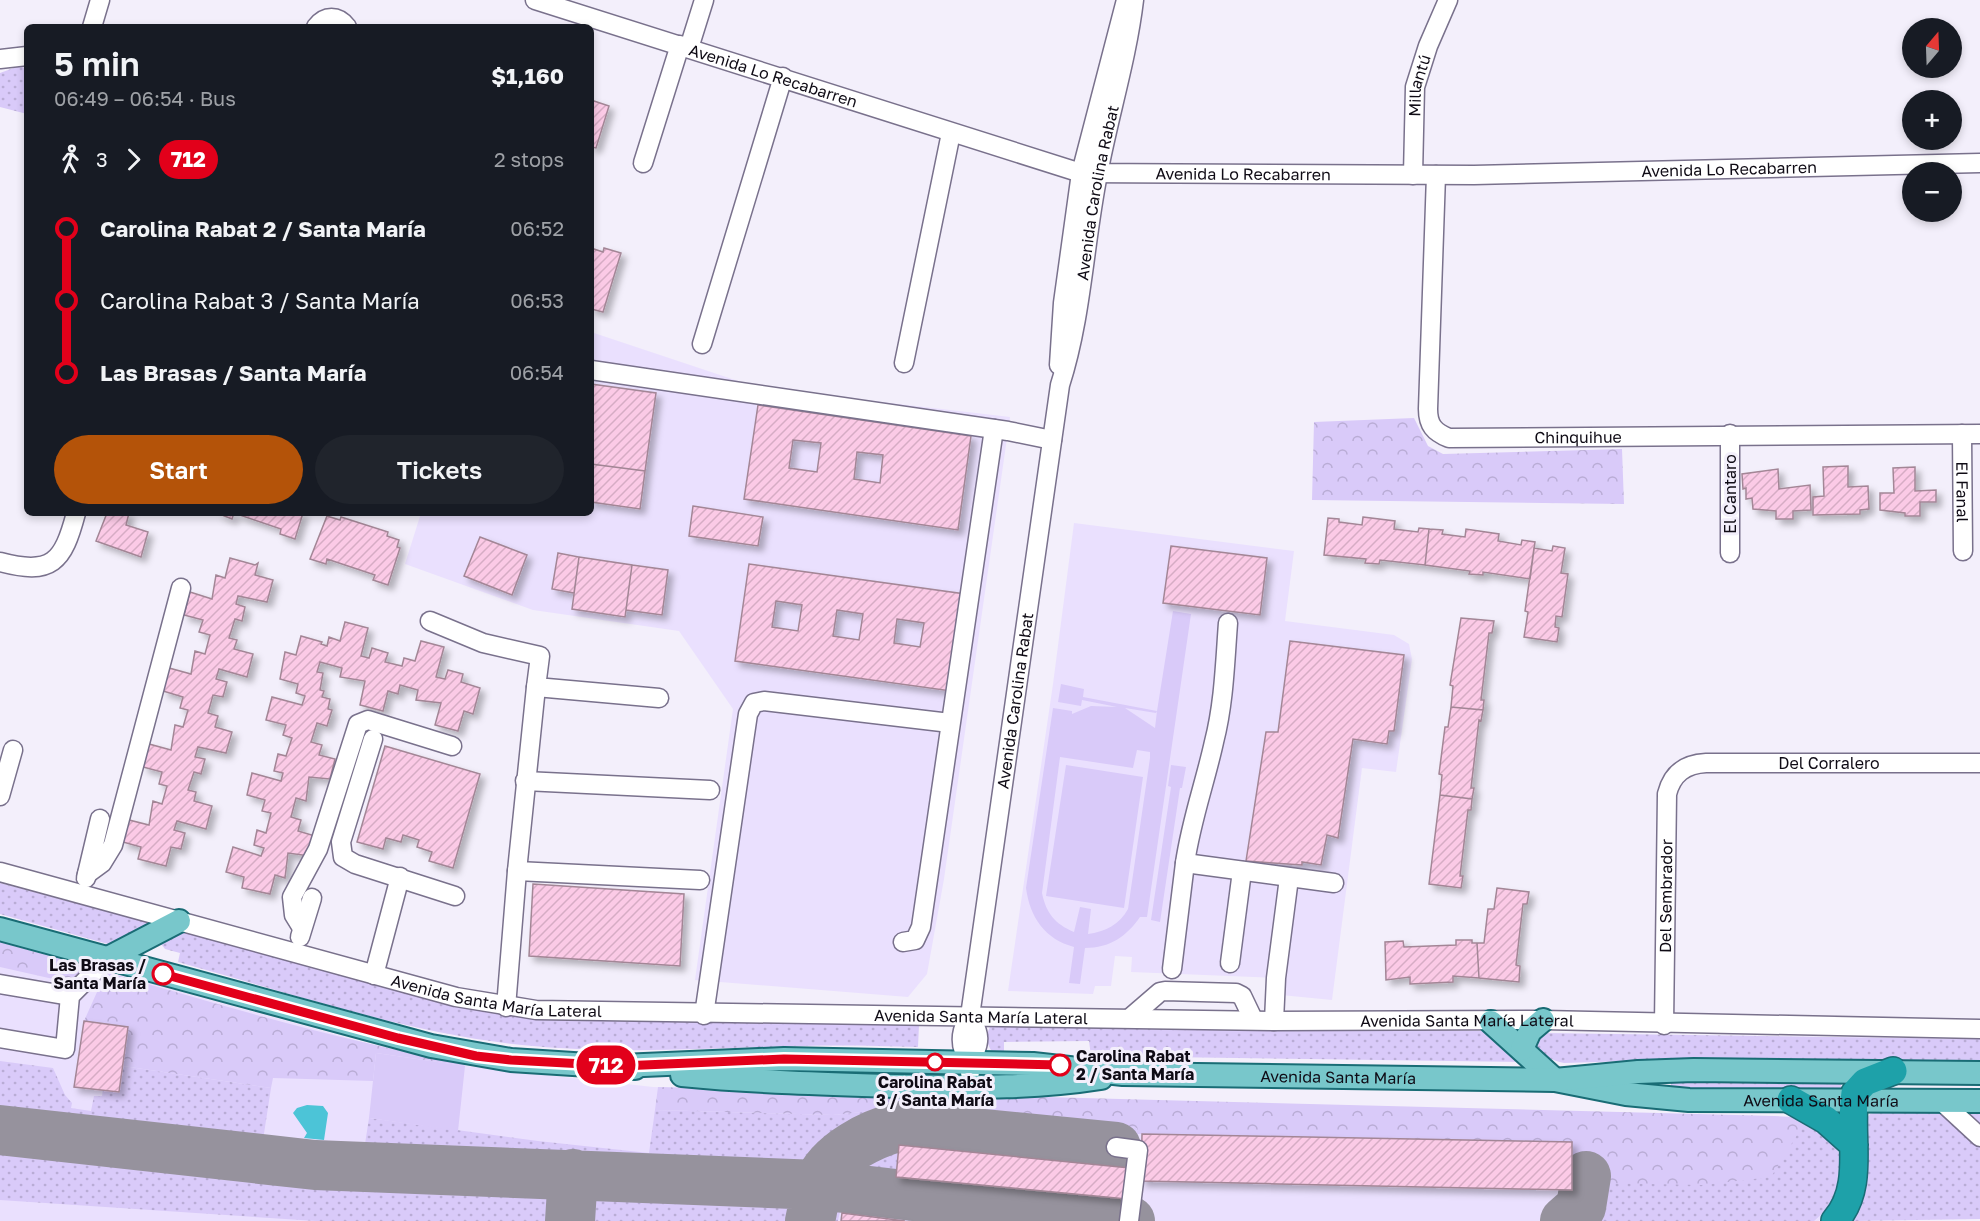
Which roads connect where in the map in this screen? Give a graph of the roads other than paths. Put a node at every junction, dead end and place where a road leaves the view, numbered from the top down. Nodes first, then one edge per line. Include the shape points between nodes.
1 (100, 0) edge
2 (535, 0) edge
3 (704, 0) edge
4 (1126, 0) edge
5 (1134, 0) edge
6 (1448, 0) edge
7 (339, 15) edge
8 (94, 24) edge
9 (319, 24) edge
10 (685, 46) junction
11 (24, 56) edge
12 (0, 59) edge
13 (783, 77) junction
14 (951, 133) junction
15 (643, 163) dead end
16 (1980, 164) edge
17 (1089, 174) junction
18 (1436, 175) junction
19 (1413, 176) junction
20 (702, 344) dead end
21 (904, 363) dead end
22 (594, 370) edge
23 (994, 429) junction
24 (1730, 434) junction
25 (1971, 434) edge
26 (1052, 440) junction
27 (75, 516) edge
28 (1963, 551) dead end
29 (1730, 553) dead end
30 (0, 562) edge
31 (181, 588) dead end
32 (430, 621) dead end
33 (1228, 623) dead end
34 (536, 687) junction
35 (659, 698) dead end
36 (950, 723) junction
37 (373, 739) dead end
38 (452, 746) dead end
39 (13, 750) dead end
40 (1980, 763) edge
41 (1679, 772) joint
42 (525, 781) junction
43 (710, 790) dead end
44 (0, 796) edge
45 (100, 819) dead end
46 (1185, 863) junction
47 (516, 871) junction
48 (1242, 871) junction
49 (0, 872) edge
50 (87, 874) junction
51 (400, 877) junction
52 (1289, 878) junction
53 (700, 880) dead end
54 (1334, 884) dead end
55 (82, 895) junction
56 (455, 896) dead end
57 (312, 898) dead end
58 (179, 921) junction
59 (302, 928) junction
60 (0, 929) edge
61 (903, 942) dead end
62 (294, 953) junction
63 (108, 958) junction
64 (1230, 963) dead end
65 (1172, 969) dead end
66 (374, 975) junction
67 (0, 984) edge
68 (70, 996) junction
69 (506, 1007) junction
70 (704, 1015) junction
71 (970, 1016) junction
72 (1131, 1017) junction
73 (1253, 1019) junction
74 (1543, 1020) junction
75 (1274, 1021) junction
76 (1491, 1022) junction
77 (1664, 1024) junction
78 (1980, 1029) edge
79 (0, 1038) edge
80 (1522, 1050) junction
81 (970, 1063) junction
82 (621, 1066) junction
83 (1893, 1071) junction
84 (1980, 1073) edge
85 (1123, 1074) junction
86 (1555, 1080) junction
87 (970, 1087) junction
88 (1854, 1099) junction
89 (1791, 1100) junction
90 (1941, 1101) junction
91 (1980, 1101) edge
92 (1980, 1137) edge
93 (1854, 1145) junction
94 (1116, 1147) dead end
95 (1129, 1221) edge
96 (1835, 1221) edge

1 - 8 street
2 - 10 street, Avenida Lo Recabarren
3 - 10 street
4 - 17 street, Avenida Carolina Rabat
5 - 17 street, Avenida Carolina Rabat via 1121,78
6 - 19 street, Millantú via 1416,87
7 - 9 street
10 - 13 street, Avenida Lo Recabarren
10 - 15 street
11 - 12 street
13 - 14 street, Avenida Lo Recabarren
13 - 20 street
14 - 17 street, Avenida Lo Recabarren
14 - 21 street
16 - 18 street, Avenida Lo Recabarren
17 - 19 street, Avenida Lo Recabarren
17 - 26 street, Avenida Carolina Rabat via 1060,339 1060,385
18 - 19 street, Avenida Lo Recabarren
18 - 24 street, Chinquihue via 1428,421 1437,433 1449,438
22 - 23 street
23 - 26 street
23 - 36 street
24 - 25 street, Chinquihue
24 - 29 street, El Cantaro
25 - 28 street, El Fanal
26 - 71 street, Avenida Carolina Rabat
27 - 30 street via 63,551 54,562 23,568
31 - 50 street via 113,845 102,863
32 - 34 street via 483,643 540,656
33 - 46 street via 1221,707 1190,827
34 - 35 street
34 - 42 street
36 - 61 street via 921,927 915,940
36 - 70 street via 764,701 754,703 748,714
37 - 51 street via 341,851 348,860
38 - 59 street via 369,720 358,724 318,849 292,897 294,915
39 - 44 street
40 - 41 street, Del Corralero via 1706,763
41 - 77 street, Del Sembrador via 1669,787 1667,802
42 - 43 street
42 - 47 street
45 - 50 street
46 - 48 street
46 - 65 street
47 - 53 street
47 - 69 street
48 - 52 street
48 - 64 street
49 - 55 street, Avenida Santa María Lateral
50 - 55 street
51 - 56 street
51 - 66 street
52 - 54 street
52 - 75 street
55 - 58 street, Avenida Santa María Lateral
57 - 59 street
58 - 62 street, Avenida Santa María Lateral
58 - 63 main road
59 - 62 street
60 - 63 main road, Avenida Santa María
62 - 66 street, Avenida Santa María Lateral
63 - 68 street
63 - 82 main road, Avenida Santa María via 476,1056
66 - 69 street, Avenida Santa María Lateral
67 - 68 street
68 - 79 street via 64,1049
69 - 70 street, Avenida Santa María Lateral
70 - 71 street, Avenida Santa María Lateral
71 - 72 street, Avenida Santa María Lateral
71 - 81 street, Avenida Carolina Rabat via 962,1028 962,1051
72 - 73 street, Avenida Santa María Lateral
72 - 73 street via 1165,991 1236,993 1245,1001
73 - 75 street, Avenida Santa María Lateral
74 - 76 street, Avenida Santa María Lateral
74 - 77 street, Avenida Santa María Lateral
74 - 80 main road via 1530,1031
75 - 76 street, Avenida Santa María Lateral
76 - 80 main road
77 - 78 street, Avenida Santa María Lateral
80 - 86 main road
81 - 82 main road, Avenida Santa María via 784,1059
81 - 85 main road, Avenida Santa María via 1060,1065
81 - 87 street, Avenida Carolina Rabat
82 - 87 main road, Avenida Santa María via 774,1083
83 - 84 main road, Avenida Santa María
83 - 86 main road, Avenida Santa María via 1660,1071
83 - 88 highway via 1865,1082
85 - 86 main road, Avenida Santa María
85 - 87 main road, Avenida Santa María via 1039,1086
86 - 89 main road, Avenida Santa María via 1657,1097
88 - 89 main road, Avenida Santa María
88 - 90 main road, Avenida Santa María
88 - 93 highway
89 - 93 highway via 1826,1120
90 - 91 main road, Avenida Santa María
90 - 92 street
93 - 96 highway via 1853,1186
94 - 95 street via 1138,1150

